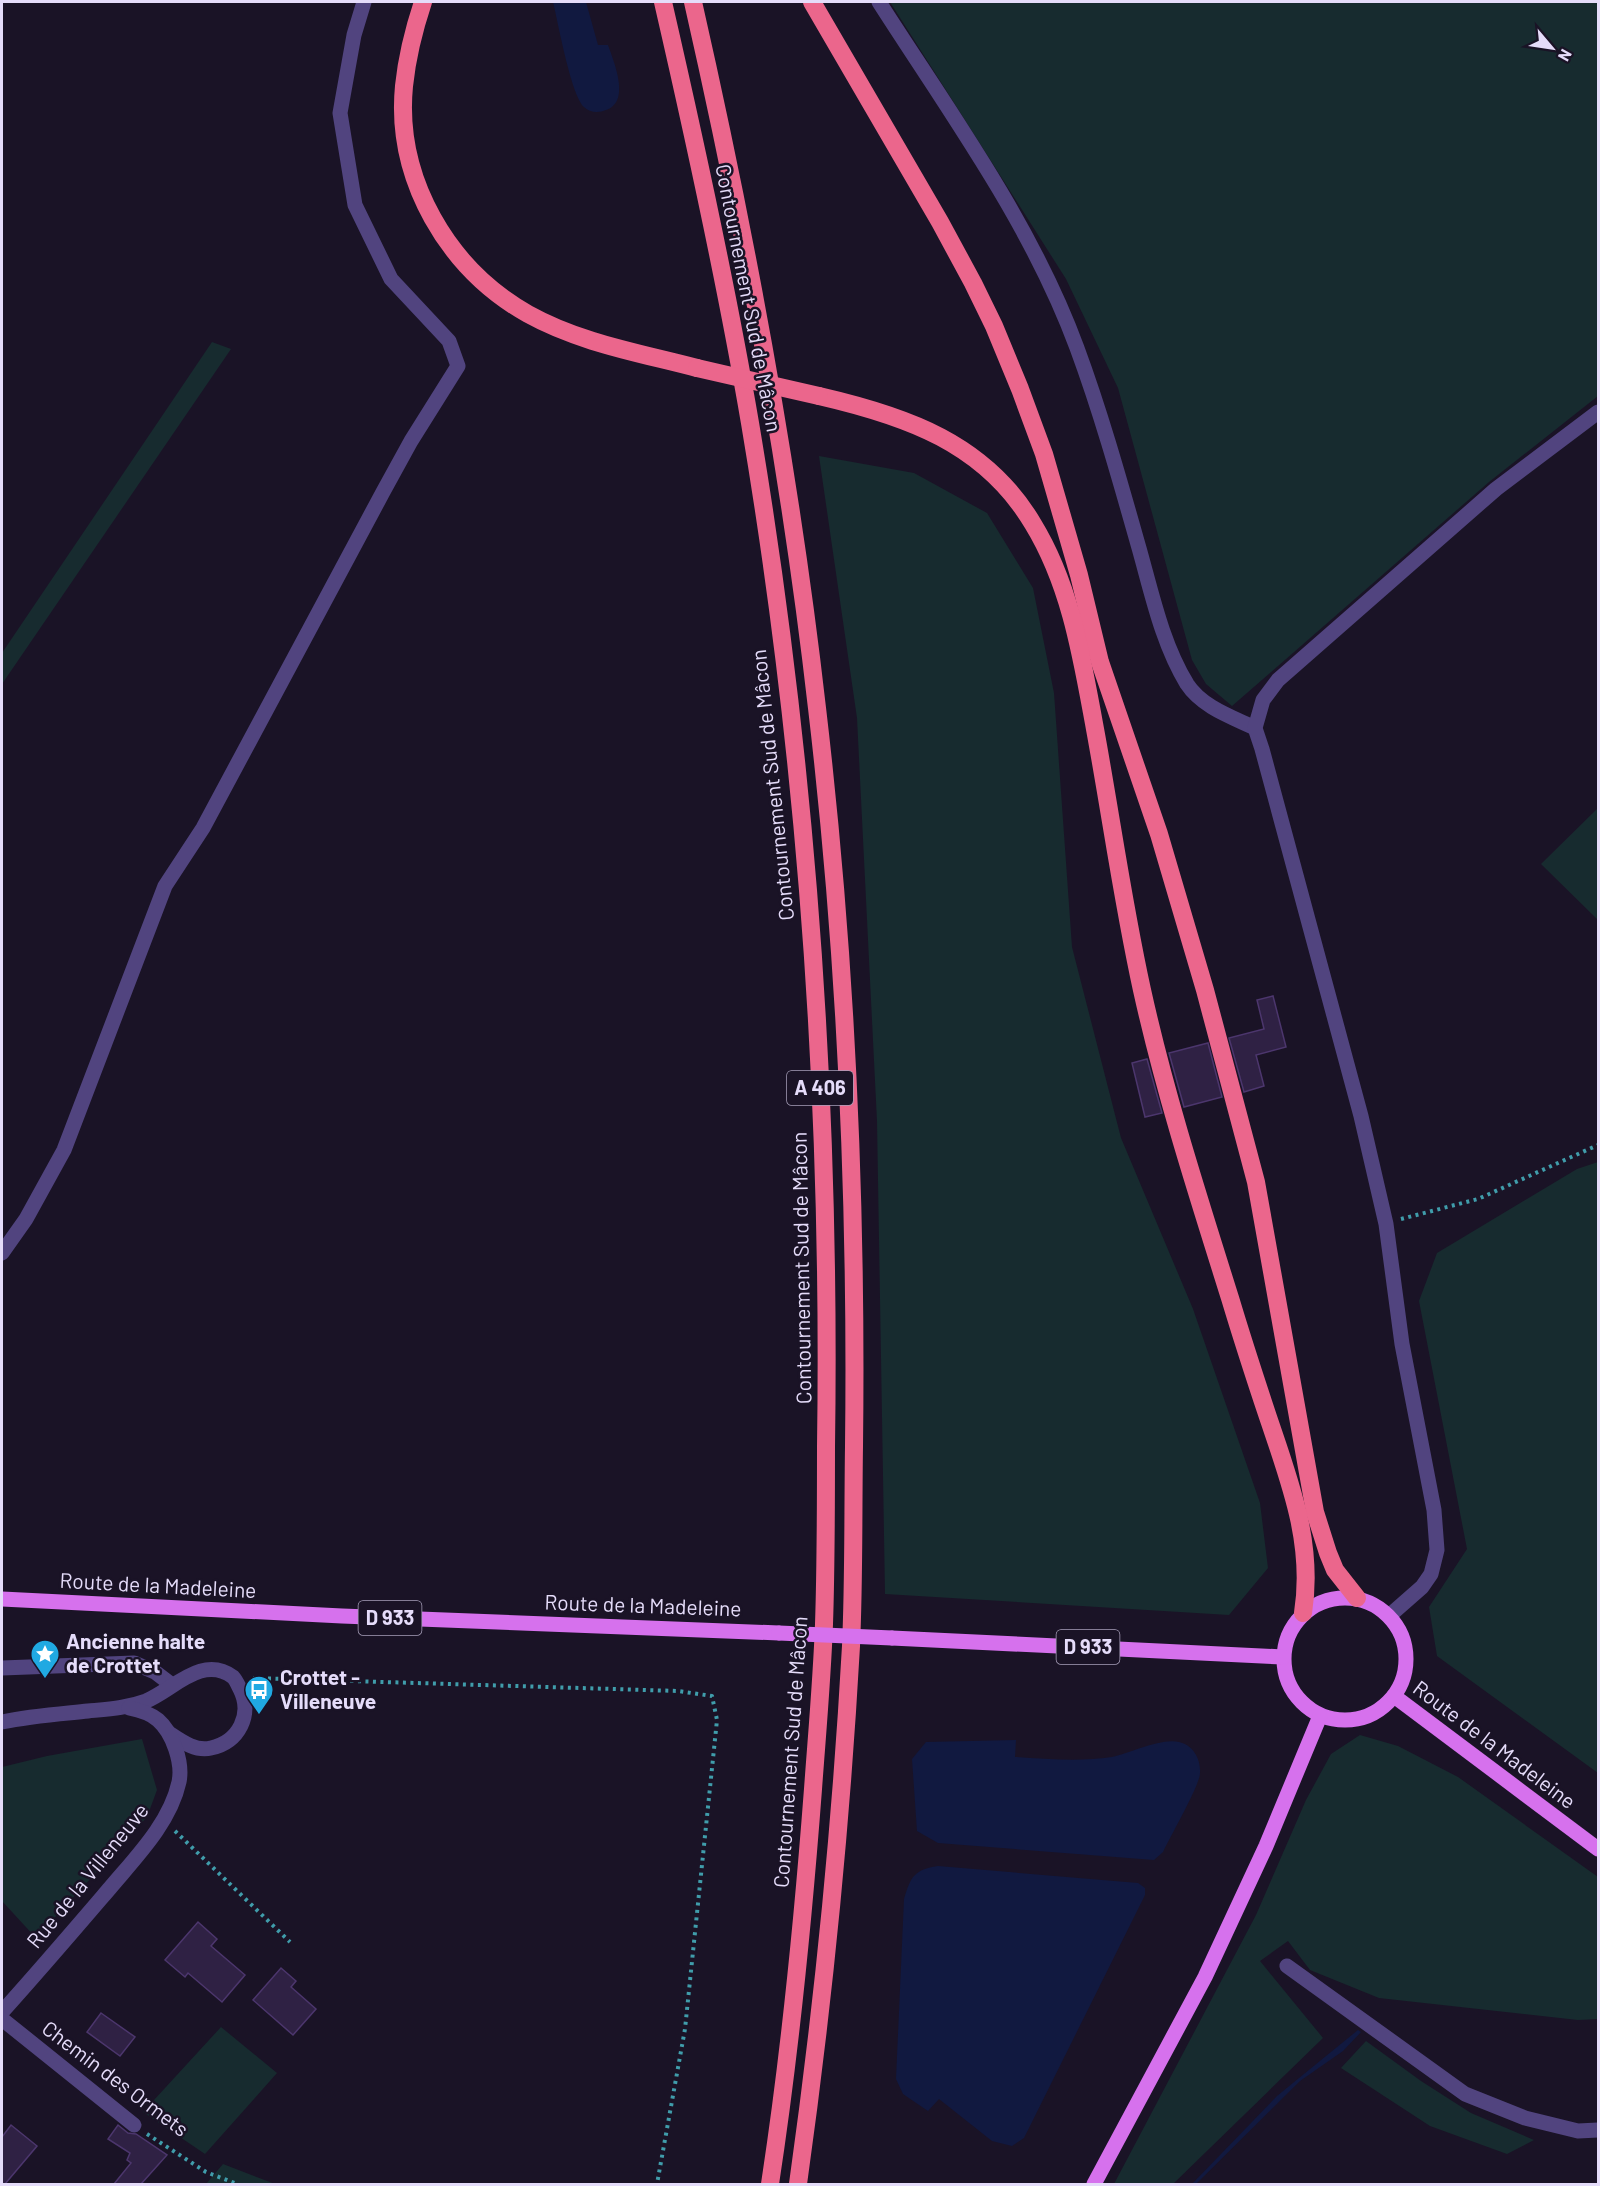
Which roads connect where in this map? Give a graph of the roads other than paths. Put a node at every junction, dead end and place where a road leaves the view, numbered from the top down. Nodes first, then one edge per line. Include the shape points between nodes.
1 (364, 2) edge
2 (423, 2) edge
3 (663, 2) edge
4 (693, 2) edge
5 (812, 2) edge
6 (879, 2) edge
7 (1599, 412) edge
8 (1255, 728) junction
9 (2, 1253) edge
10 (1357, 1598) junction
11 (2, 1599) edge
12 (1303, 1613) junction
13 (1389, 1616) junction
14 (1283, 1657) junction
15 (2, 1668) edge
16 (172, 1685) junction
17 (1394, 1696) junction
18 (129, 1708) junction
19 (1320, 1716) junction
20 (2, 1722) edge
21 (169, 1733) junction
22 (1599, 1849) edge
23 (1287, 1966) dead end
24 (2, 2012) edge
25 (2, 2019) edge
26 (134, 2125) road end
27 (1599, 2130) edge
28 (770, 2184) edge
29 (798, 2184) edge
30 (1094, 2184) edge

1 - 9 street via 340,113 355,205 391,279 449,341 458,366 400,461 203,828 165,886 64,1150 26,1219
2 - 12 highway, bridge via 406,66 406,139 418,187 440,231 488,287 528,314 602,344 874,409 911,422 987,468 1032,521 1059,575 1081,653 1142,989 1164,1078 1248,1359 1300,1515 1307,1564
3 - 28 highway, Contournement Sud de Mâcon / A 406 via 724,279 773,579 810,912 821,1101 828,1363 824,1626 797,1967
4 - 29 highway, Contournement Sud de Mâcon / A 406 via 749,265 801,582 827,806 848,1085 855,1346 851,1643 832,1884
5 - 10 highway via 973,283 1016,378 1044,454 1100,662 1159,834 1205,990 1256,1182 1316,1512 1335,1570
6 - 8 street via 996,184 1048,278 1088,381 1166,641 1188,686 1212,708
7 - 8 street via 1496,489 1278,680 1263,700
8 - 13 street via 1358,1104 1386,1224 1402,1344 1434,1510 1437,1542 1431,1574
10 - 12 main road via 1334,1598
10 - 13 main road
11 - 14 main road, Route de la Madeleine / D 933, bridge
12 - 14 main road via 1292,1626
13 - 17 main road via 1404,1641 1406,1655 1405,1670
14 - 19 main road via 1285,1676 1293,1692
15 - 16 street via 134,1663
16 - 18 street
16 - 21 street via 190,1674 218,1670 235,1678 247,1707 242,1724 230,1740 210,1749 187,1745
17 - 19 main road via 1368,1716 1335,1720
17 - 22 main road, Route de la Madeleine
18 - 20 street
18 - 21 street, Rue de la Villeneuve via 144,1711
19 - 30 main road via 1266,1846 1205,1977
21 - 24 street, Rue de la Villeneuve via 179,1763 179,1781 162,1823
23 - 27 street via 1466,2094 1525,2118 1578,2131
25 - 26 street, Chemin des Ormets

